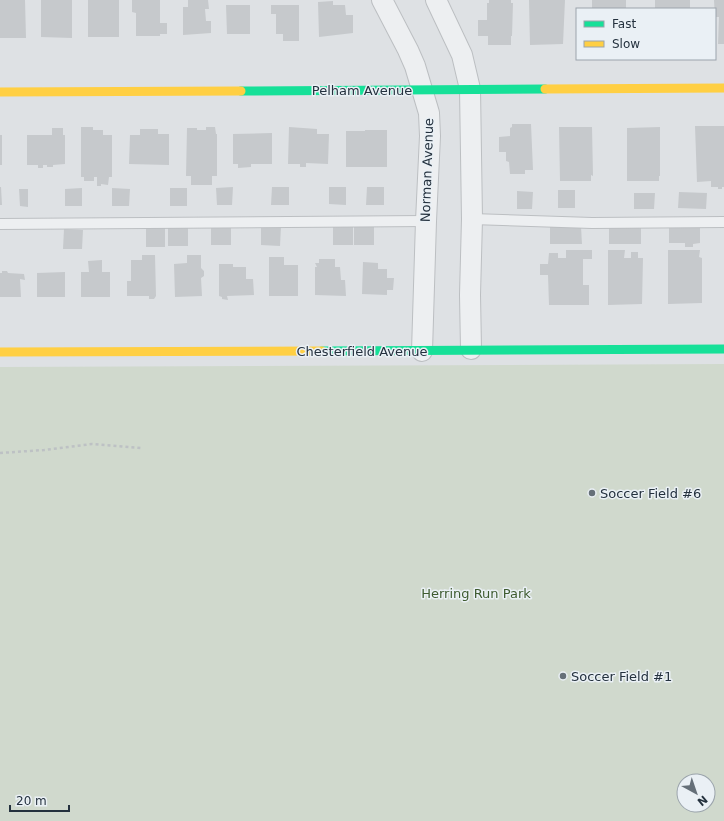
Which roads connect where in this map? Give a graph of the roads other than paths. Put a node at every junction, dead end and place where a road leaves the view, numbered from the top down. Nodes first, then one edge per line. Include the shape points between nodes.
1 (382, 0) edge
2 (436, 0) edge
3 (724, 88) edge
4 (423, 89) junction
5 (470, 89) junction
6 (0, 92) edge
7 (472, 219) junction
8 (426, 221) junction
9 (724, 222) edge
10 (0, 224) edge
11 (724, 349) edge
12 (422, 350) junction
13 (471, 350) junction
14 (0, 352) edge

1 - 4 street, Norman Avenue via 408,50
2 - 5 street via 462,55
3 - 5 street, Pelham Avenue
4 - 5 street, Pelham Avenue
4 - 6 street, Pelham Avenue
4 - 8 street, Norman Avenue via 429,113 430,136
5 - 7 street
7 - 9 lane via 592,223
7 - 13 street
8 - 10 lane
8 - 12 street, Norman Avenue
11 - 13 street, Chesterfield Avenue
12 - 13 street, Chesterfield Avenue
12 - 14 street, Chesterfield Avenue

